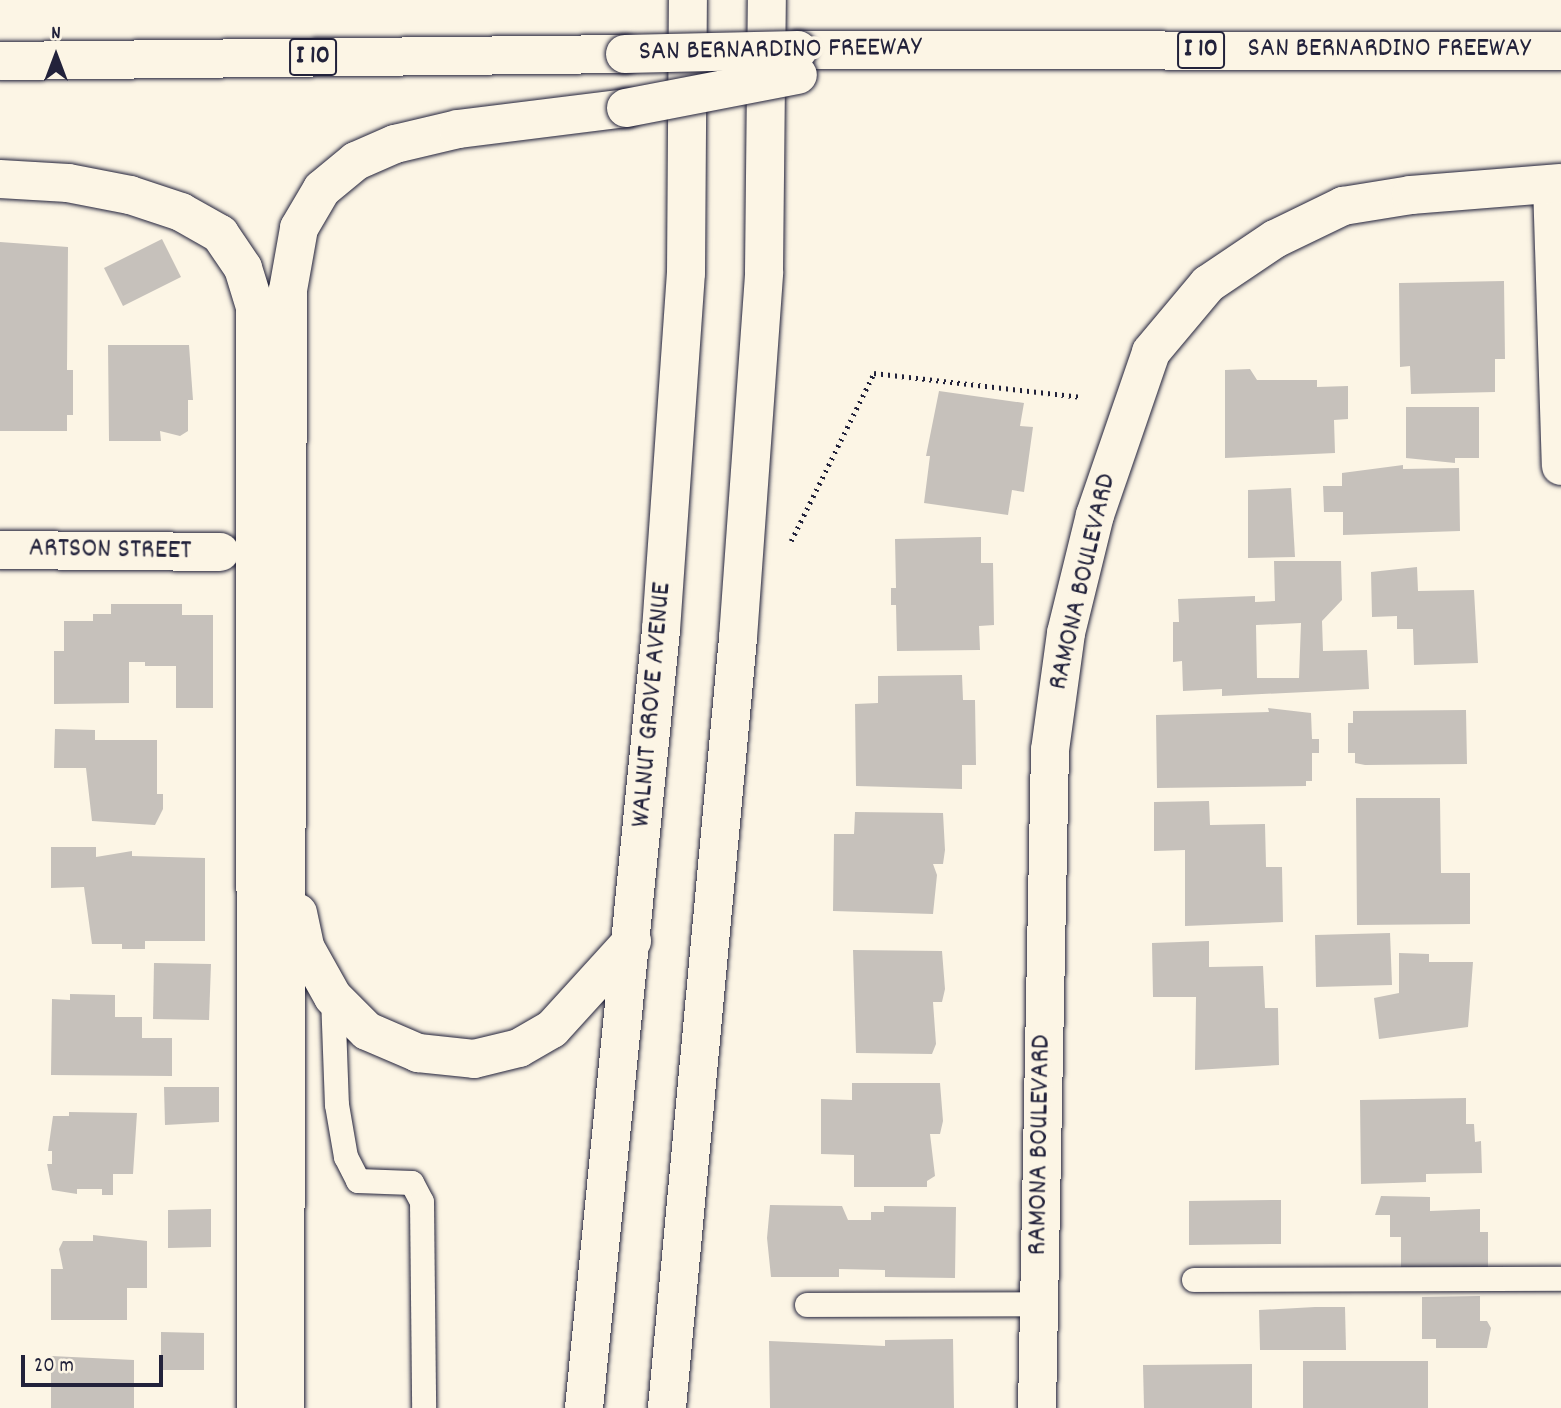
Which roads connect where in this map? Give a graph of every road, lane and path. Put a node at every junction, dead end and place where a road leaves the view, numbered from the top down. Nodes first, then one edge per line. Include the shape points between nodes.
1 (688, 0) edge
2 (767, 0) edge
3 (1561, 51) edge
4 (0, 61) edge
5 (798, 62) junction
6 (0, 179) edge
7 (1556, 184) edge
8 (1080, 397) dead end
9 (1561, 466) edge
10 (788, 548) dead end
11 (0, 550) edge
12 (220, 552) dead end
13 (288, 863) junction
14 (632, 940) junction
15 (333, 997) junction
16 (1561, 1279) edge
17 (1194, 1280) dead end
18 (1039, 1304) junction
19 (807, 1305) dead end
20 (256, 1408) edge
21 (285, 1408) edge
22 (424, 1408) edge
23 (584, 1408) edge
24 (667, 1408) edge
25 (1037, 1408) edge

1 - 14 main road, WALNUT GROVE AVENUE via 686,273 661,630
2 - 24 main road via 764,272 738,638
3 - 5 main road, SAN BERNARDINO FREEWAY / I 10 via 840,49
4 - 5 main road, SAN BERNARDINO FREEWAY / I 10, bridge via 625,54
5 - 13 main road, bridge via 626,108 458,130 395,144 356,161 322,189 299,228 288,290
6 - 20 main road via 68,183 130,195 181,212 220,234 243,268 255,307
7 - 9 main road
7 - 18 main road, RAMONA BOULEVARD via 1411,195 1343,206 1275,239 1208,284 1151,352 1095,515 1066,632 1050,750
8 - 10 path via 874,373
11 - 12 main road, ARTSON STREET
13 - 15 main road via 305,947
13 - 21 main road
14 - 15 main road via 552,1029 519,1048 474,1059 418,1054 367,1031
14 - 23 main road, WALNUT GROVE AVENUE
15 - 22 lane via 337,1105 346,1157 358,1181 412,1183 422,1202
16 - 17 lane
18 - 19 lane
18 - 25 main road, RAMONA BOULEVARD

